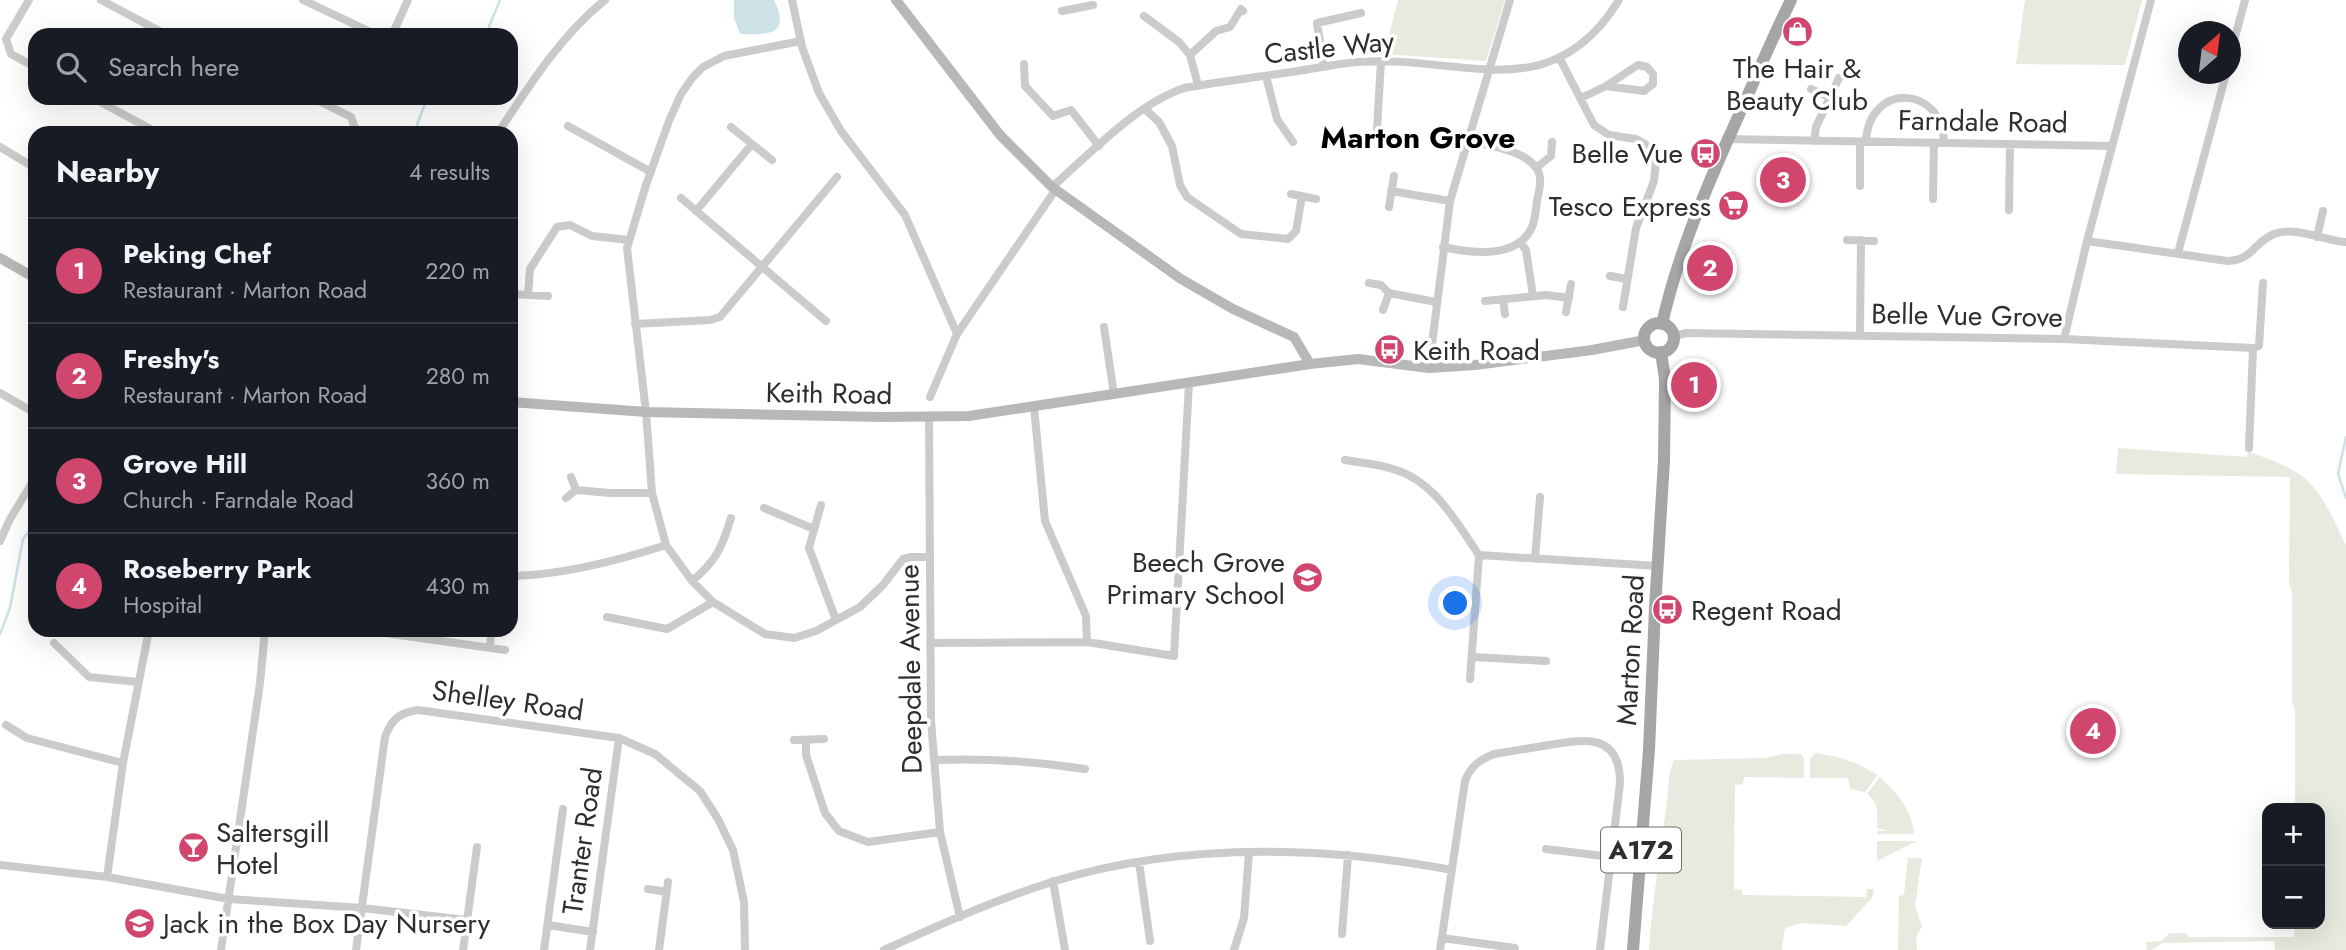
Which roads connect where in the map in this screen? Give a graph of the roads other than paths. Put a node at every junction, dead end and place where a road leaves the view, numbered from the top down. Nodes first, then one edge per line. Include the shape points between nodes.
1 (29, 0) edge
2 (101, 0) edge
3 (303, 0) edge
4 (408, 0) edge
5 (605, 0) edge
6 (792, 0) edge
7 (896, 0) edge
8 (1510, 0) edge
9 (1619, 0) edge
10 (1791, 0) edge
11 (2151, 0) edge
12 (2245, 0) edge
13 (1077, 4) edge
14 (1093, 5) dead end
15 (1062, 11) dead end
16 (1243, 11) dead end
17 (1361, 13) dead end
18 (1144, 16) dead end
19 (2240, 21) edge
20 (154, 28) edge
21 (362, 28) edge
22 (395, 28) edge
23 (801, 41) junction
24 (1190, 55) junction
25 (1560, 59) junction
26 (1381, 62) junction
27 (28, 63) edge
28 (1024, 64) dead end
29 (1324, 67) junction
30 (1489, 70) junction
31 (1266, 76) junction
32 (1839, 78) dead end
33 (2223, 84) edge
34 (1198, 85) junction
35 (1606, 86) junction
36 (1811, 89) dead end
37 (518, 94) edge
38 (1581, 97) junction
39 (1829, 97) junction
40 (106, 105) edge
41 (327, 105) edge
42 (512, 105) edge
43 (1144, 108) junction
44 (145, 126) edge
45 (353, 126) edge
46 (501, 126) edge
47 (568, 126) dead end
48 (731, 127) dead end
49 (1377, 129) dead end
50 (1728, 139) junction
51 (1467, 140) junction
52 (1814, 141) junction
53 (1293, 142) dead end
54 (1552, 142) dead end
55 (1863, 142) junction
56 (1934, 143) junction
57 (1944, 143) junction
58 (752, 144) junction
59 (2010, 145) junction
60 (1098, 146) junction
61 (2112, 146) junction
62 (0, 148) edge
63 (772, 160) dead end
64 (28, 164) edge
65 (1536, 167) junction
66 (651, 172) junction
67 (1394, 176) dead end
68 (837, 177) dead end
69 (1860, 186) dead end
70 (1054, 188) junction
71 (1391, 191) junction
72 (1291, 194) dead end
73 (1302, 196) junction
74 (681, 198) dead end
75 (1317, 199) dead end
76 (1933, 199) dead end
77 (1450, 201) junction
78 (1389, 207) dead end
79 (2009, 210) dead end
80 (696, 211) junction
81 (2323, 211) dead end
82 (2318, 237) junction
83 (629, 240) junction
84 (1847, 240) dead end
85 (1861, 240) junction
86 (1874, 241) dead end
87 (2087, 241) junction
88 (1520, 242) junction
89 (2345, 242) edge
90 (1443, 247) junction
91 (2178, 253) junction
92 (0, 258) edge
93 (761, 267) junction
94 (28, 274) edge
95 (1610, 276) dead end
96 (1627, 279) junction
97 (2263, 282) dead end
98 (1369, 283) dead end
99 (1571, 284) dead end
100 (1389, 293) junction
101 (518, 294) edge
102 (528, 295) junction
103 (548, 296) dead end
104 (1533, 296) junction
105 (1569, 298) junction
106 (1503, 299) junction
107 (1485, 301) dead end
108 (1436, 302) junction
109 (1623, 307) dead end
110 (1383, 310) dead end
111 (1566, 312) dead end
112 (1505, 314) dead end
113 (826, 321) dead end
114 (635, 324) junction
115 (1662, 324) junction
116 (1104, 327) dead end
117 (957, 334) junction
118 (1674, 335) junction
119 (1860, 335) junction
120 (2064, 339) junction
121 (1645, 340) junction
122 (2256, 347) junction
123 (1661, 352) junction
124 (1310, 364) junction
125 (1429, 368) junction
126 (1189, 383) junction
127 (0, 393) edge
128 (1114, 395) junction
129 (930, 397) dead end
130 (518, 403) edge
131 (1034, 407) junction
132 (28, 409) edge
133 (646, 412) junction
134 (929, 417) junction
135 (2249, 448) dead end
136 (1345, 460) dead end
137 (570, 477) dead end
138 (28, 489) edge
139 (576, 490) junction
140 (652, 493) junction
141 (1540, 497) dead end
142 (566, 498) dead end
143 (821, 505) dead end
144 (764, 508) dead end
145 (732, 518) dead end
146 (814, 528) junction
147 (0, 541) edge
148 (666, 545) junction
149 (1479, 555) junction
150 (930, 557) junction
151 (1535, 559) junction
152 (1658, 566) junction
153 (518, 576) edge
154 (692, 581) junction
155 (713, 602) junction
156 (607, 617) dead end
157 (836, 620) junction
158 (148, 637) edge
159 (264, 637) edge
160 (413, 637) edge
161 (491, 637) edge
162 (1087, 642) junction
163 (54, 643) dead end
164 (930, 643) junction
165 (490, 648) junction
166 (505, 650) dead end
167 (1474, 657) junction
168 (1546, 661) dead end
169 (1470, 679) dead end
170 (138, 682) junction
171 (6, 725) dead end
172 (619, 738) junction
173 (824, 739) dead end
174 (794, 740) dead end
175 (806, 740) junction
176 (934, 760) junction
177 (123, 763) junction
178 (1086, 769) dead end
179 (564, 809) dead end
180 (940, 832) junction
181 (477, 847) dead end
182 (1546, 849) dead end
183 (1250, 852) junction
184 (1348, 856) junction
185 (1611, 857) junction
186 (1139, 862) junction
187 (0, 865) edge
188 (1452, 870) junction
189 (107, 877) junction
190 (1053, 881) junction
191 (668, 882) dead end
192 (649, 890) dead end
193 (667, 892) junction
194 (229, 899) junction
195 (362, 908) junction
196 (960, 917) junction
197 (467, 920) junction
198 (548, 925) junction
199 (593, 932) junction
200 (1342, 934) dead end
201 (1442, 938) junction
202 (1150, 941) dead end
203 (1515, 948) dead end
204 (221, 950) edge
205 (356, 950) edge
206 (463, 950) edge
207 (544, 950) edge
208 (590, 950) edge
209 (659, 950) edge
210 (745, 950) edge
211 (884, 950) edge
212 (1065, 950) edge
213 (1234, 950) edge
214 (1440, 950) edge
215 (1600, 950) edge
216 (1633, 950) edge

1 - 27 street via 6,39 11,54
2 - 20 street
3 - 21 street
4 - 22 street
5 - 37 street
6 - 23 street
7 - 70 street via 1000,135
8 - 30 street
9 - 25 street, Castle Way via 1592,34
10 - 50 main road
11 - 61 street
12 - 19 street
13 - 14 street
13 - 15 street
16 - 24 street via 1230,27 1216,31
17 - 29 street via 1317,23
18 - 24 street
23 - 66 street via 736,53 703,67 681,94
23 - 117 street via 820,93 841,131 905,215
24 - 34 street
25 - 30 street, Castle Way via 1530,68
25 - 38 street
26 - 29 street, Castle Way
26 - 30 street, Castle Way
26 - 49 street
28 - 60 street via 1025,86 1053,116 1071,110
29 - 31 street, Castle Way
30 - 51 street
31 - 34 street, Castle Way
31 - 53 street via 1277,119
32 - 39 street
33 - 91 street
34 - 43 street, Castle Way via 1165,95
35 - 35 street via 1638,65 1653,74 1653,84 1644,92
35 - 38 street
36 - 39 street
38 - 96 street via 1600,131 1636,139 1656,161
39 - 52 street
40 - 44 street
41 - 45 street via 351,117
42 - 46 street
43 - 60 street, Castle Way
43 - 73 street via 1159,122 1172,146 1187,197 1226,226 1241,234 1288,239 1296,231
47 - 66 street
48 - 58 street
50 - 52 street, Farndale Road
50 - 115 main road via 1689,230
51 - 65 street via 1519,155
51 - 77 street
52 - 55 street, Farndale Road
54 - 65 street via 1551,156
55 - 56 street, Farndale Road
55 - 57 street via 1875,111 1902,98 1923,102 1935,112 1943,126
55 - 69 street
56 - 57 street, Farndale Road
56 - 76 street
57 - 59 street, Farndale Road
58 - 63 street
58 - 80 street
59 - 61 street, Farndale Road
59 - 79 street
60 - 70 street, Castle Way
61 - 87 street
62 - 64 street
65 - 88 street via 1541,180 1533,226
66 - 83 street
67 - 71 street
68 - 93 street
70 - 117 street
70 - 124 street via 1181,279 1294,337
71 - 77 street
71 - 78 street
72 - 73 street
73 - 75 street
74 - 80 street
77 - 90 street
80 - 93 street
81 - 82 street
82 - 89 street
82 - 91 street via 2277,233 2237,261
83 - 102 street via 592,236 570,225 557,227 530,269
83 - 114 street
84 - 85 street
85 - 86 street
85 - 119 street
87 - 91 street
87 - 120 street
88 - 90 street via 1475,254
88 - 104 street via 1526,250
90 - 108 street
92 - 94 street
93 - 113 street
93 - 114 street via 720,317
95 - 96 street
96 - 109 street
97 - 122 street
98 - 100 street via 1381,285
99 - 105 street
100 - 108 street
100 - 110 street
101 - 102 street
102 - 103 street
104 - 105 street
104 - 106 street
105 - 111 street
106 - 107 street
106 - 112 street
108 - 125 street
114 - 133 street
115 - 118 main road
115 - 121 main road via 1649,327
116 - 128 street
117 - 129 street
118 - 119 street, Belle Vue Grove
118 - 123 main road via 1672,345
119 - 120 street, Belle Vue Grove
120 - 122 street, Belle Vue Grove
121 - 123 main road via 1648,348
121 - 125 street, Keith Road
122 - 135 street
123 - 152 main road, Marton Road / A172 via 1665,452
124 - 125 street, Keith Road via 1357,359
124 - 126 street, Keith Road
126 - 128 street, Keith Road
126 - 162 street via 1174,656
127 - 132 street
128 - 131 street, Keith Road
130 - 133 street, Keith Road
131 - 134 street, Keith Road
131 - 162 street via 1045,522 1086,616
133 - 134 street, Keith Road
133 - 140 street
134 - 150 street, Deepdale Avenue
136 - 149 street via 1394,469 1421,482 1440,500
137 - 139 street
138 - 147 street
139 - 140 street
139 - 142 street
140 - 148 street
141 - 151 street
143 - 146 street
144 - 146 street
145 - 154 street via 710,565
146 - 157 street via 809,548
148 - 153 street via 537,576
148 - 154 street
149 - 151 street
149 - 167 street
150 - 157 street via 903,559 860,607
150 - 164 street, Deepdale Avenue
151 - 152 street
152 - 216 main road, Marton Road / A172
154 - 155 street
155 - 156 street via 667,629
155 - 157 street via 765,634 794,638
158 - 170 street
159 - 194 street
160 - 165 street
161 - 165 street
162 - 164 street
163 - 170 street via 89,677
164 - 176 street, Deepdale Avenue
165 - 166 street
167 - 168 street
167 - 169 street
170 - 177 street
171 - 177 street via 27,738
172 - 195 street, Shelley Road via 418,710 394,719 385,737
172 - 199 street, Tranter Road
172 - 210 street, Shelley Road via 655,754 677,771 700,791 718,819 740,875
173 - 175 street
174 - 175 street
175 - 180 street via 806,755 825,813 839,831 868,842
176 - 178 street via 1030,760
176 - 180 street, Deepdale Avenue
177 - 189 street
179 - 198 street
180 - 196 street, Deepdale Avenue
181 - 197 street
182 - 185 street
183 - 184 street
183 - 186 street
183 - 213 street via 1244,918
184 - 188 street
184 - 200 street
185 - 188 street via 1620,765 1597,741 1582,740 1494,754 1470,769
185 - 215 street
186 - 190 street
186 - 202 street
187 - 189 street
188 - 201 street
189 - 194 street
190 - 196 street
190 - 212 street
191 - 193 street
192 - 193 street
193 - 209 street
194 - 195 street
194 - 204 street
195 - 197 street
195 - 205 street
196 - 211 street
197 - 206 street
198 - 199 street
198 - 207 street
199 - 208 street, Tranter Road
201 - 203 street
201 - 214 street

